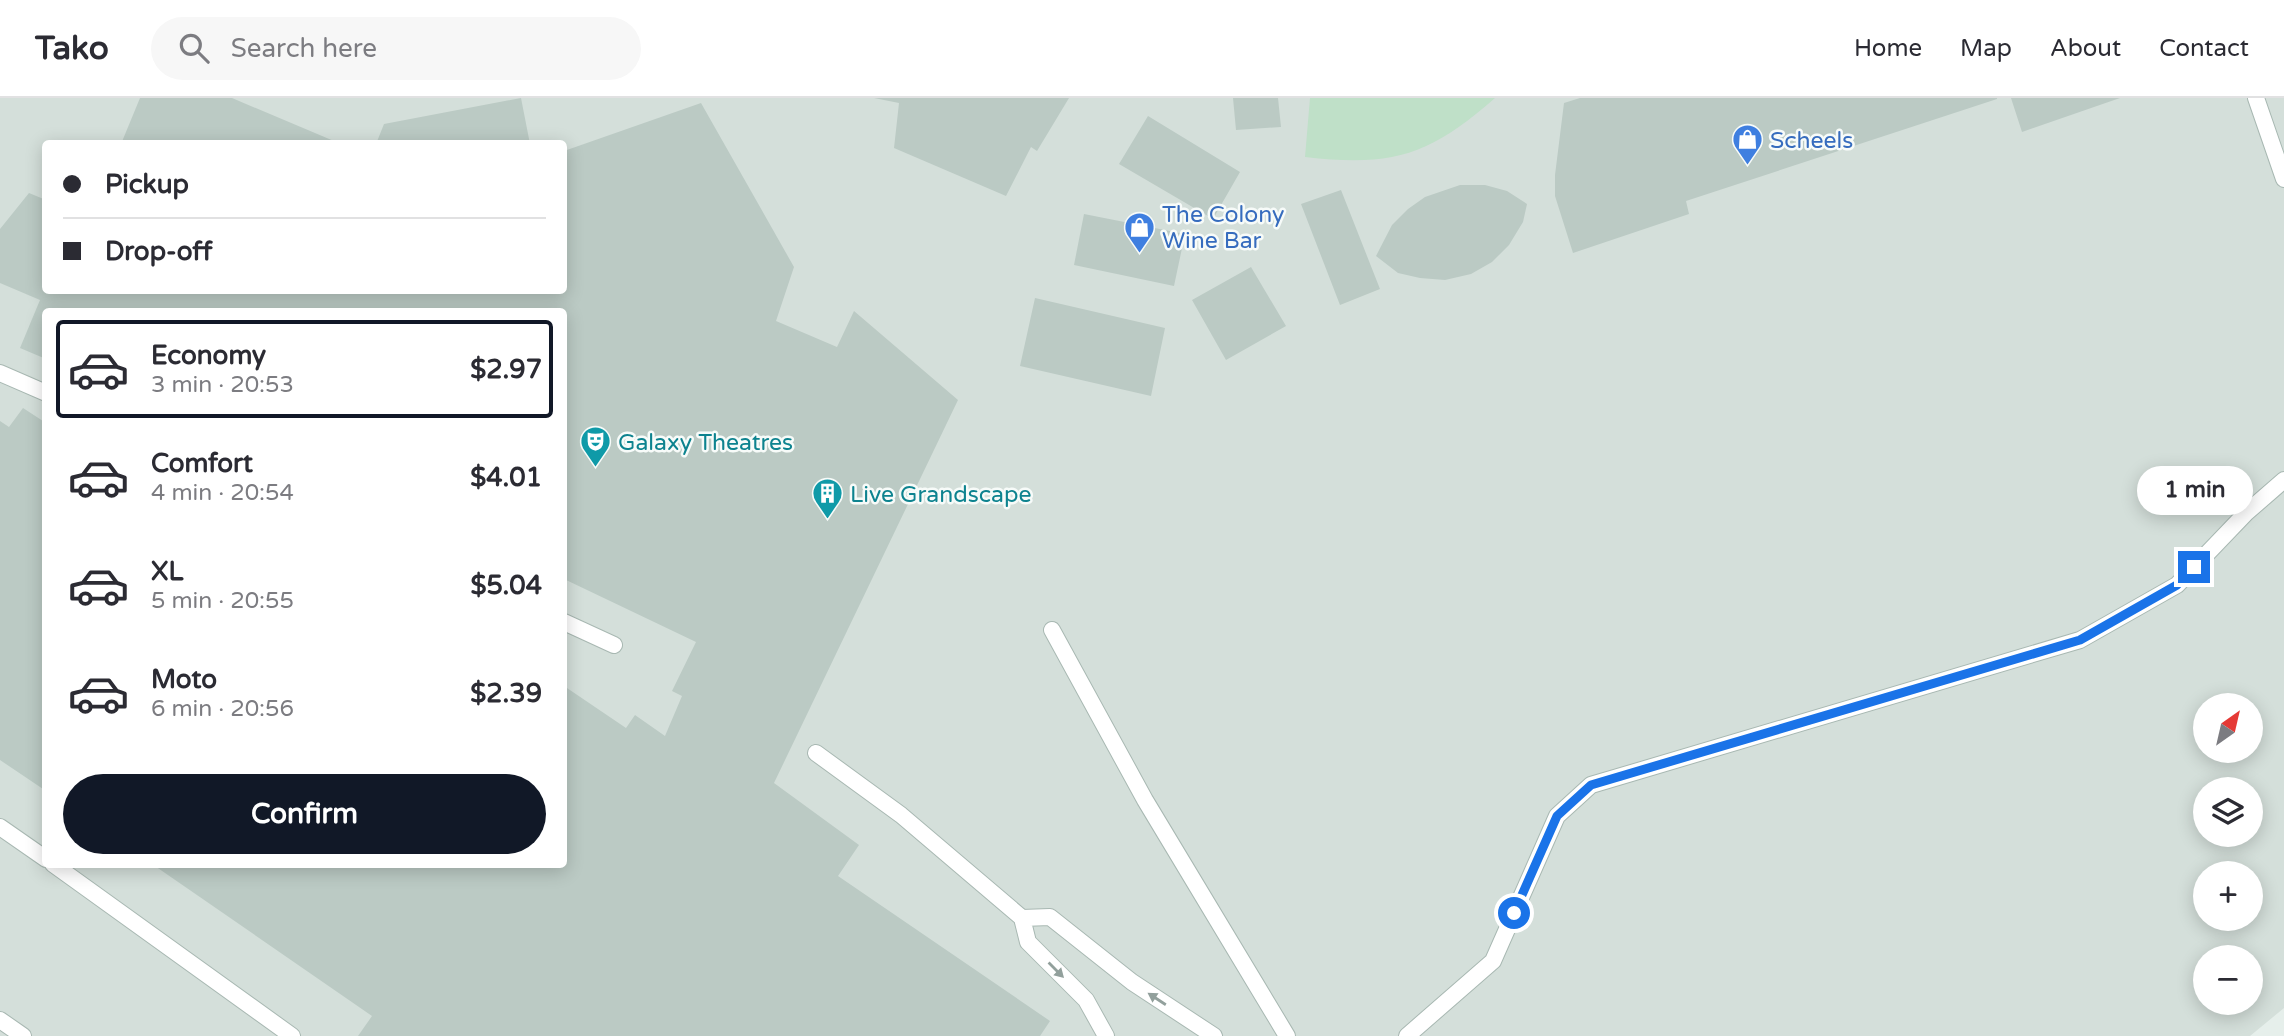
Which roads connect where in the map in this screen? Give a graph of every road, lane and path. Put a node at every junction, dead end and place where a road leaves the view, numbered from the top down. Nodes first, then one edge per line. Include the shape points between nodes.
1 (2256, 98) edge
2 (2284, 178) edge
3 (0, 373) edge
4 (42, 391) edge
5 (2284, 480) edge
6 (567, 623) edge
7 (1052, 629) dead end
8 (614, 645) dead end
9 (816, 753) dead end
10 (0, 827) edge
11 (42, 856) edge
12 (59, 868) edge
13 (1022, 918) junction
14 (0, 1020) edge
15 (23, 1036) edge
16 (292, 1036) edge
17 (1106, 1036) edge
18 (1214, 1036) edge
19 (1287, 1036) edge
20 (1407, 1036) edge

1 - 2 lane
3 - 4 lane
5 - 20 lane via 2177,585 2080,640 1591,785 1557,816 1493,961
6 - 8 lane
7 - 19 lane via 1145,800
9 - 13 lane via 901,815
10 - 11 lane
12 - 16 lane
13 -> 17 lane via 1028,942 1086,1000
18 -> 13 lane via 1132,982 1050,917
14 - 15 lane

